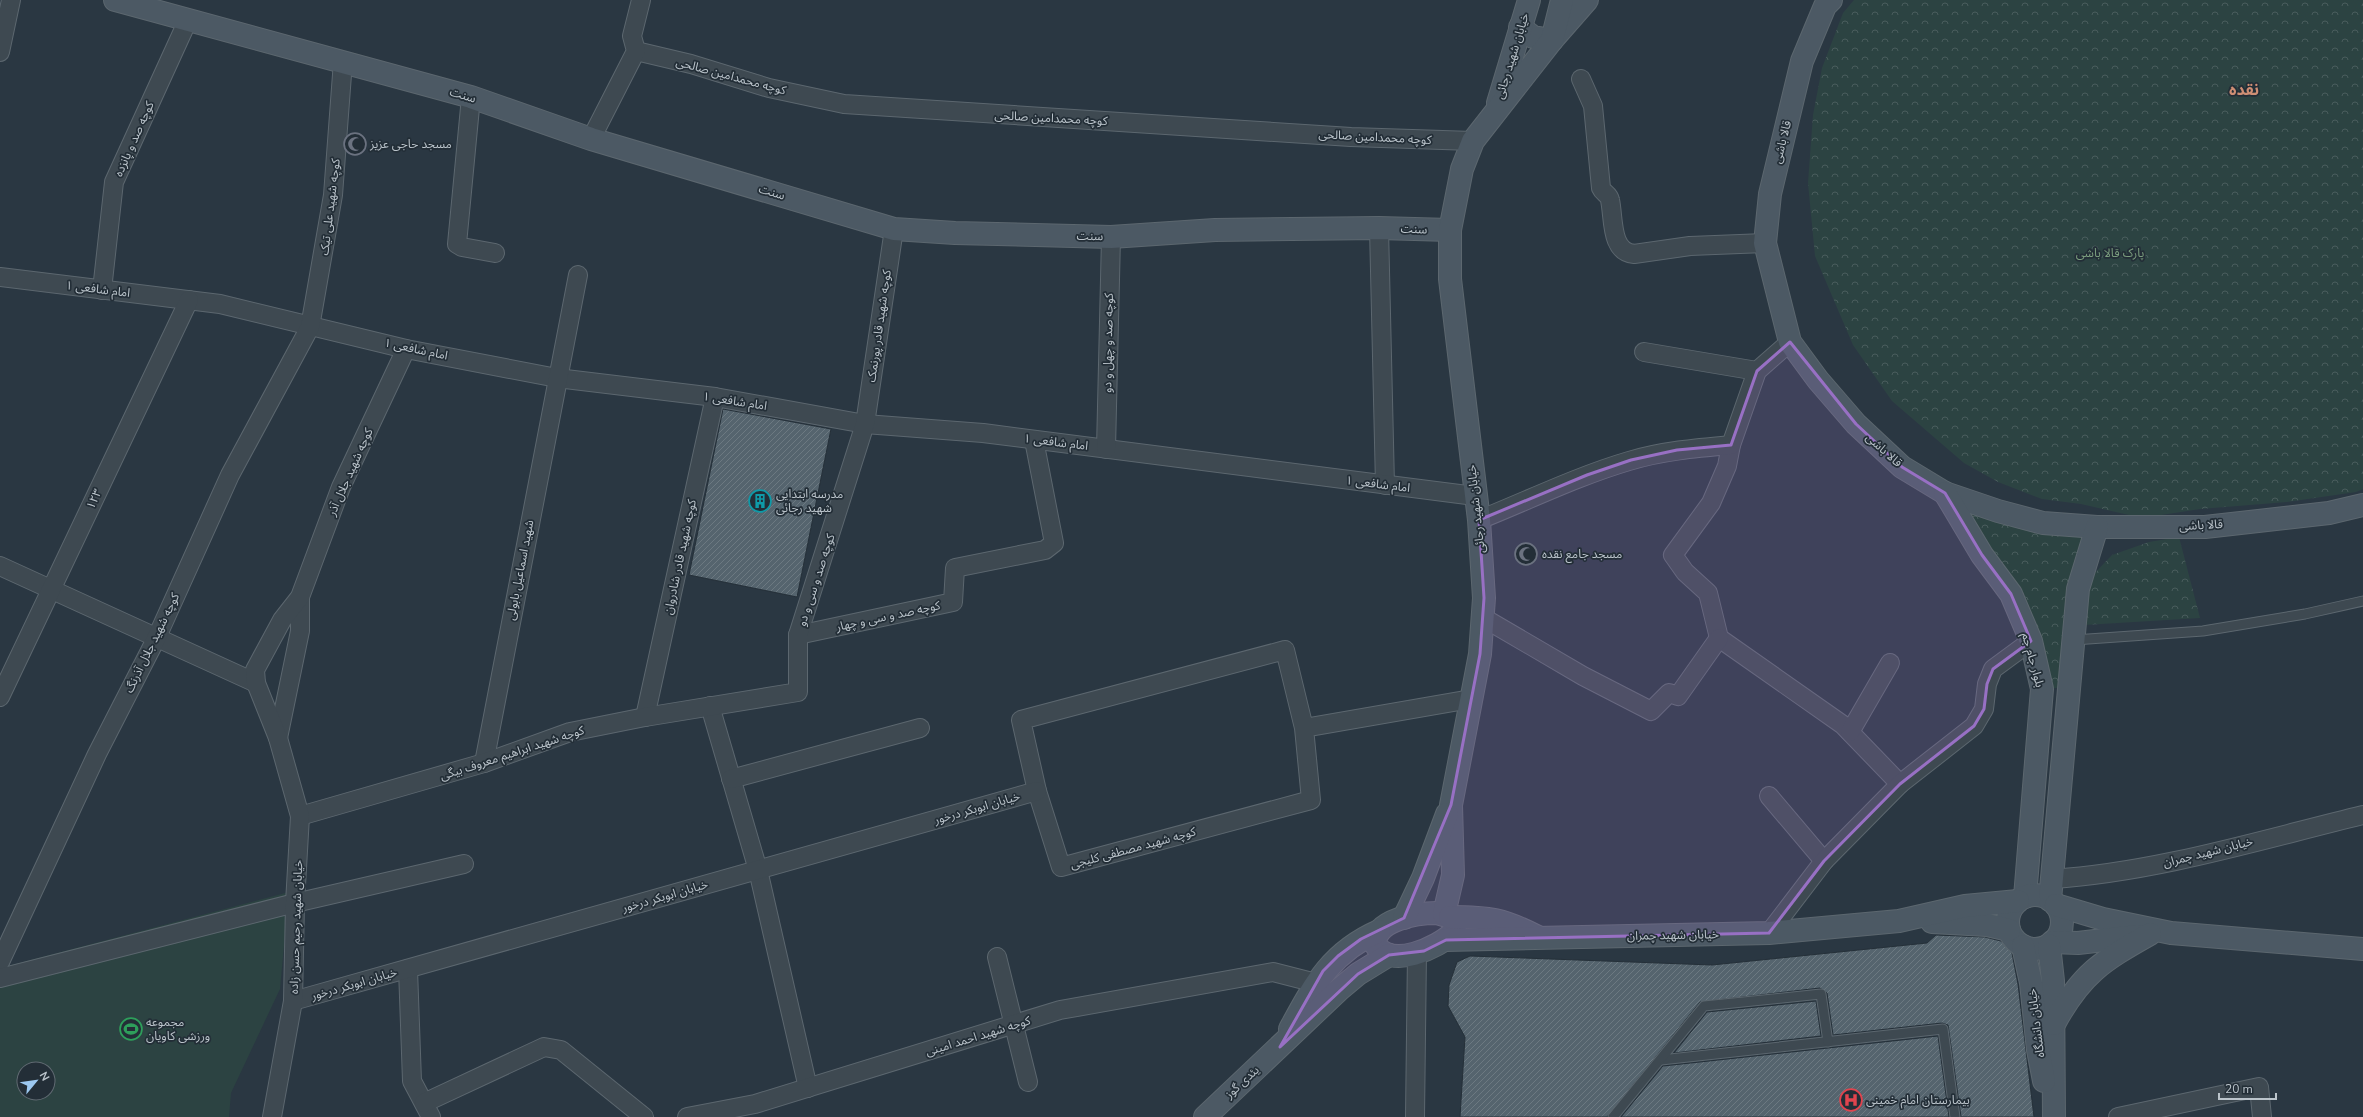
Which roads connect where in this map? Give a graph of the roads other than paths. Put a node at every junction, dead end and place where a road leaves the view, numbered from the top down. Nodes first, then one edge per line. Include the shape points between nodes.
1 (11, 0) edge
2 (115, 0) edge
3 (641, 0) edge
4 (1529, 0) edge
5 (1562, 0) edge
6 (1587, 0) edge
7 (1831, 0) edge
8 (188, 20) junction
9 (1520, 27) junction
10 (1552, 40) junction
11 (636, 51) junction
12 (0, 52) edge
13 (343, 61) junction
14 (1581, 79) dead end
15 (471, 97) junction
16 (1496, 112) junction
17 (591, 139) junction
18 (1472, 141) junction
19 (1379, 228) junction
20 (894, 229) junction
21 (1450, 230) junction
22 (1111, 237) junction
23 (1764, 243) junction
24 (495, 253) dead end
25 (578, 275) dead end
26 (0, 277) edge
27 (102, 290) junction
28 (188, 300) junction
29 (310, 327) junction
30 (1790, 342) junction
31 (406, 349) junction
32 (1644, 352) dead end
33 (1757, 371) junction
34 (557, 378) junction
35 (715, 397) junction
36 (865, 424) junction
37 (1034, 440) junction
38 (1731, 445) junction
39 (1106, 448) junction
40 (1385, 485) junction
41 (1945, 493) junction
42 (1476, 496) junction
43 (2363, 505) edge
44 (1480, 520) junction
45 (2098, 527) junction
46 (0, 566) edge
47 (52, 588) junction
48 (300, 597) junction
49 (2363, 601) edge
50 (1482, 617) junction
51 (798, 635) junction
52 (156, 638) junction
53 (1719, 638) junction
54 (2072, 640) junction
55 (2031, 641) junction
56 (1890, 664) dead end
57 (256, 683) junction
58 (798, 692) joint
59 (0, 697) edge
60 (1471, 698) junction
61 (710, 706) junction
62 (645, 717) junction
63 (920, 728) dead end
64 (1304, 728) junction
65 (1850, 732) junction
66 (278, 738) junction
67 (484, 763) junction
68 (731, 779) junction
69 (1900, 784) junction
70 (1037, 791) junction
71 (1769, 796) dead end
72 (1451, 805) junction
73 (2363, 815) edge
74 (300, 816) junction
75 (1824, 861) junction
76 (464, 864) dead end
77 (758, 870) junction
78 (2052, 895) junction
79 (2021, 899) junction
80 (295, 903) junction
81 (1447, 915) junction
82 (1404, 918) junction
83 (1899, 921) junction
84 (1379, 931) junction
85 (1769, 933) junction
86 (2160, 934) junction
87 (1538, 937) junction
88 (2016, 938) junction
89 (1446, 940) junction
90 (2050, 944) junction
91 (2363, 949) edge
92 (1417, 952) junction
93 (1389, 955) junction
94 (997, 957) dead end
95 (0, 962) edge
96 (408, 969) junction
97 (0, 978) edge
98 (1316, 983) junction
99 (294, 1001) junction
100 (2053, 1025) junction
101 (1014, 1026) junction
102 (1828, 1042) junction
103 (1280, 1047) junction
104 (1661, 1060) junction
105 (1028, 1082) dead end
106 (808, 1088) junction
107 (2054, 1108) edge
108 (427, 1110) edge
109 (756, 1110) edge
110 (272, 1117) edge
111 (644, 1117) edge
112 (687, 1117) edge
113 (1205, 1117) edge
114 (1414, 1117) edge
115 (1613, 1117) edge
116 (1955, 1117) edge
117 (2118, 1117) edge
118 (2262, 1117) edge

1 - 12 street
2 - 8 main road, سنت
3 - 11 street via 632,36
4 - 9 main road, خیابان شهید رجائی
5 - 10 main road, خیابان شهید رجائی
6 - 10 main road
7 - 23 main road, قالا باشی via 1825,6 1802,61 1770,194
8 - 13 main road, سنت
8 - 27 street, کوچه صد و پانزده via 114,182
9 - 10 main road via 1533,37
9 - 16 main road, خیابان شهید رجائی
10 - 16 main road, خیابان شهید رجائی
11 - 17 street
11 - 18 street, کوچه محمدامین صالحی via 691,64 769,88 844,104 1351,137
13 - 15 main road, سنت
13 - 29 street, کوچه شهید علی تیک via 333,195
14 - 23 street via 1593,106 1601,188 1610,198 1616,239 1620,249 1634,254 1690,246
15 - 17 main road, سنت
15 - 24 street via 457,244
16 - 18 main road, خیابان شهید رجائی
17 - 20 main road, سنت
18 - 21 main road, خیابان شهید رجائی via 1462,169
19 - 21 main road, سنت
19 - 22 main road, سنت via 1215,230
19 - 40 street
20 - 22 main road, سنت
20 - 36 street, کوچه شهید قادر پورنمک
21 - 42 main road, خیابان شهید رجائی via 1450,279
22 - 39 street, کوچه صد و چهل و دو
23 - 30 main road, قالا باشی
25 - 34 street, شهید اسماعیل بابولی
26 - 27 street, امام شافعی ۱
27 - 28 street, امام شافعی ۱
28 - 29 street, امام شافعی ۱ via 220,304
28 - 47 street, ۱۲۳
29 - 31 street, امام شافعی ۱
29 - 52 street, کوچه شهید جلال آذرنگ via 230,476
30 - 33 street
30 - 41 main road, قالا باشی via 1818,380 1856,424 1902,467
31 - 34 street, امام شافعی ۱
31 - 48 street, کوچه شهید جلال آذر via 340,487
32 - 33 street
33 - 38 street
34 - 35 street, امام شافعی ۱
34 - 67 street, شهید اسماعیل بابولی
35 - 36 street, امام شافعی ۱
35 - 62 street, کوچه شهید قادر شادروان
36 - 37 street, امام شافعی ۱ via 983,433
36 - 51 street, کوچه صد و سی و دو
37 - 39 street, امام شافعی ۱
37 - 51 street, کوچه صد و سی و چهار via 1054,543 1045,550 955,568 953,602
38 - 44 street via 1678,450 1631,460 1587,475
38 - 53 street via 1727,466 1711,503 1673,556 1685,572 1708,594
39 - 40 street, امام شافعی ۱
40 - 42 street, امام شافعی ۱
41 - 45 main road, قالا باشی via 1998,511 2043,522
41 - 55 main road, بلوار جام جم via 1982,555 2011,594
42 - 44 main road, خیابان شهید رجائی
43 - 45 main road, قالا باشی via 2329,513 2206,527
44 - 50 main road, خیابان شهید رجائی via 1484,598
45 - 54 main road via 2078,588
46 - 47 street
47 - 52 street
47 - 59 street, ۱۲۳
48 - 57 street via 264,650 255,670
48 - 66 street via 300,631
49 - 54 lane via 2305,614 2203,631
50 - 53 street via 1583,676 1651,711 1669,693 1678,696
50 - 60 main road, خیابان شهید رجائی via 1480,654
51 - 58 street, کوچه صد و سی و دو
52 - 57 street
52 - 95 street, کوچه شهید جلال آذرنگ via 97,754
53 - 65 street
54 - 78 main road
55 - 69 street via 1993,669 1987,684 1984,709 1974,726
55 - 79 main road, بلوار جام جم via 2042,689
56 - 65 street
57 - 66 street, خیابان شهید رحیم حسن زاده
58 - 61 street, کوچه شهید ابراهیم معروف بیگی
60 - 64 street
60 - 72 main road, خیابان شهید رجائی
61 - 62 street, کوچه شهید ابراهیم معروف بیگی
61 - 68 street
62 - 67 street, کوچه شهید ابراهیم معروف بیگی via 570,732
63 - 68 street
64 - 70 street, کوچه شهید مصطفی کلیجی via 1311,800 1061,867
64 - 70 street, کوچه شهید مصطفی کلیجی via 1285,650 1021,720
65 - 69 street
66 - 74 street, خیابان شهید رحیم حسن زاده
67 - 74 street, کوچه شهید ابراهیم معروف بیگی
68 - 77 street
69 - 75 street
70 - 77 street, خیابان ابوبکر درخور
71 - 75 street
72 - 81 main road, خیابان شهید رجائی via 1453,875
72 - 82 main road
73 - 78 street, خیابان شهید چمران via 2159,864 2096,876
74 - 80 street, خیابان شهید رحیم حسن زاده
75 - 85 street
76 - 80 street
77 - 96 street, خیابان ابوبکر درخور
77 - 106 street
78 - 79 main road via 2033,895
78 - 86 main road via 2103,919
78 - 90 main road via 2062,922 2060,931
79 - 83 main road, خیابان شهید چمران via 1965,906
79 - 88 main road via 2009,914
80 - 97 street
80 - 99 street, خیابان شهید رحیم حسن زاده
81 - 82 main road via 1417,914
81 - 87 main road via 1509,922
81 - 89 main road, خیابان شهید رجائی via 1455,924 1455,928
82 - 84 main road
83 - 85 main road, خیابان شهید چمران
83 - 88 main road, خیابان شهید چمران via 1987,924
84 - 93 main road via 1375,944
84 - 98 main road via 1361,939 1338,956
85 - 87 main road, خیابان شهید چمران
86 - 90 main road
86 - 91 main road
86 - 100 main road via 2106,959 2067,1000
87 - 89 main road, خیابان شهید چمران via 1515,940
88 - 90 main road via 2040,948
88 - 107 main road, خیابان دانشگاه via 2031,983 2041,1067
89 - 92 main road via 1438,946
90 - 100 main road, خیابان دانشگاه
92 - 93 main road
92 - 114 street
93 - 103 main road, یئدی گوز via 1358,974
94 - 101 street
96 - 99 street, خیابان ابوبکر درخور
96 - 108 street via 412,1081
98 - 101 street, کوچه شهید احمد امینی via 1273,972 1060,1010
98 - 103 main road
99 - 110 street, خیابان شهید رحیم حسن زاده
100 - 107 main road, خیابان دانشگاه
101 - 105 street
101 - 106 street, کوچه شهید احمد امینی
102 - 104 lane
102 - 104 lane via 1821,994 1704,1006
102 - 116 lane via 1943,1029
103 - 113 main road, یئدی گوز
104 - 115 lane
106 - 109 street, کوچه شهید احمد امینی
108 - 111 street via 544,1047 561,1050
109 - 112 street, کوچه شهید احمد امینی
117 - 118 street via 2259,1087

